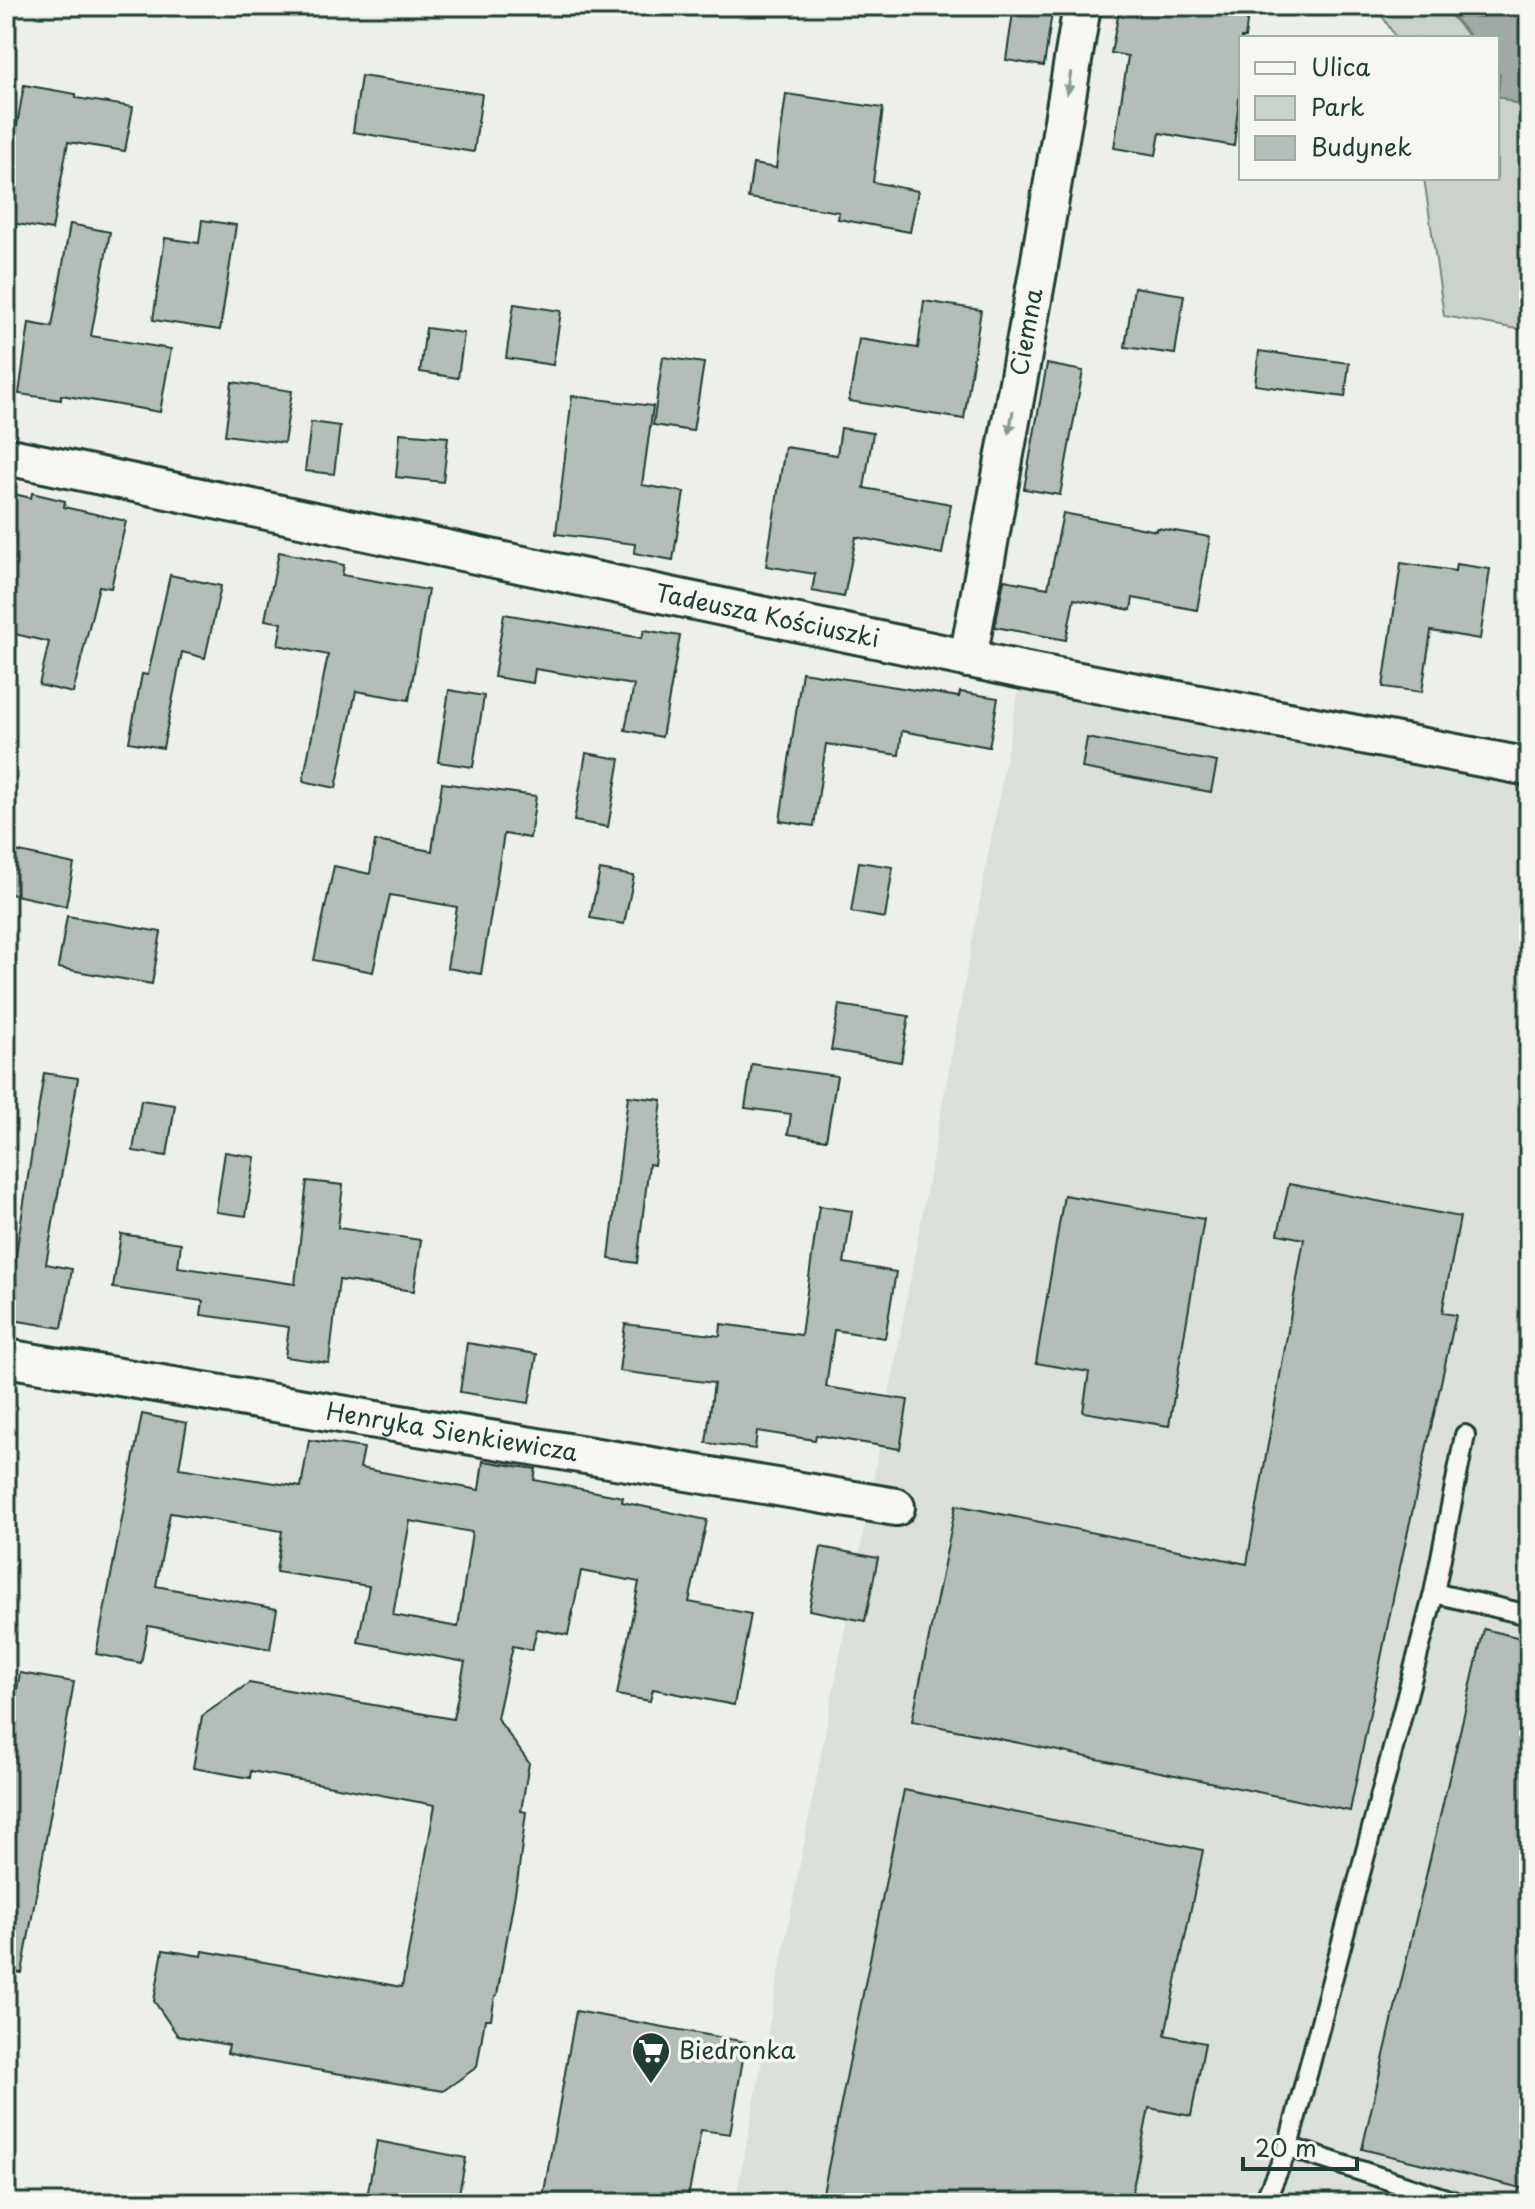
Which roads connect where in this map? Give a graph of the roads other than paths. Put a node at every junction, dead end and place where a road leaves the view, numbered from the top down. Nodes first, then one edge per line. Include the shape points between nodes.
1 (1082, 6) edge
2 (6, 456) edge
3 (968, 659) junction
4 (1529, 767) edge
5 (6, 1358) edge
6 (1465, 1435) dead end
7 (896, 1507) dead end
8 (1434, 1593) junction
9 (1529, 1615) edge
10 (1288, 2147) junction
11 (1264, 2203) edge
12 (1458, 2203) edge

1 -> 3 street, Ciemna
2 - 3 street, Tadeusza Kościuszki
3 - 4 street, Tadeusza Kościuszki
5 - 7 street, Henryka Sienkiewicza
6 - 8 lane
8 - 9 lane
8 - 10 lane
10 - 11 lane
10 - 12 lane

